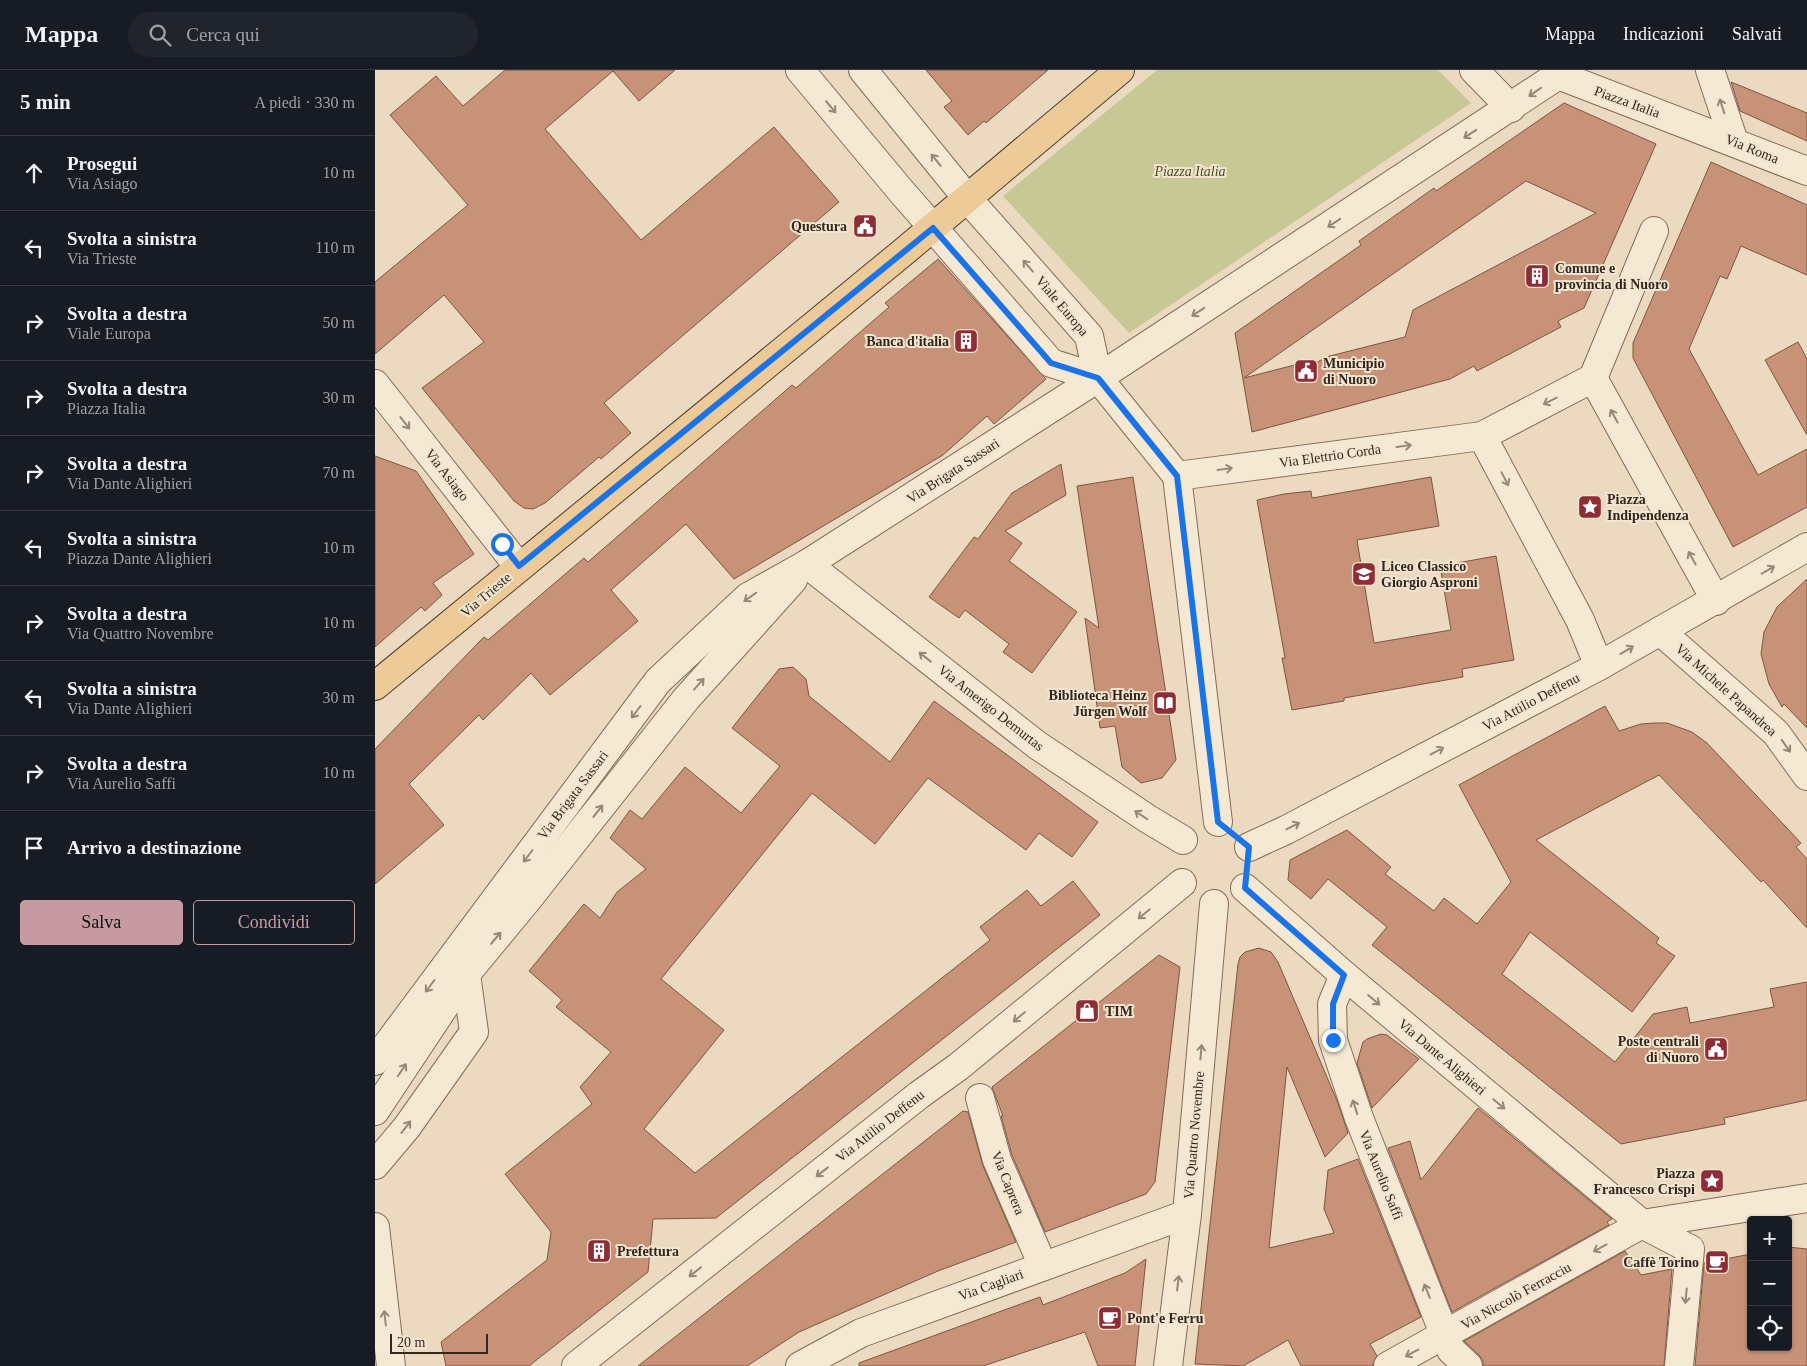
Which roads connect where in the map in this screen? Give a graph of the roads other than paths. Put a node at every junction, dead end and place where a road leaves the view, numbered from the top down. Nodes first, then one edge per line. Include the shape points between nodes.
1 (800, 70) edge
2 (863, 70) edge
3 (1120, 70) edge
4 (1474, 70) edge
5 (1710, 70) edge
6 (1562, 73) edge
7 (1511, 108) junction
8 (1697, 128) joint
9 (1734, 142) junction
10 (1807, 171) edge
11 (967, 198) junction
12 (933, 228) junction
13 (1653, 231) dead end
14 (1098, 378) junction
15 (1593, 378) junction
16 (375, 384) edge
17 (1482, 436) junction
18 (1177, 476) junction
19 (1807, 547) edge
20 (807, 564) junction
21 (519, 566) junction
22 (1716, 600) junction
23 (1660, 631) junction
24 (1599, 666) junction
25 (375, 686) edge
26 (1807, 776) edge
27 (1218, 822) junction
28 (1183, 840) junction
29 (1249, 847) junction
30 (1182, 883) junction
31 (1245, 888) junction
32 (1214, 904) junction
33 (466, 974) junction
34 (1344, 975) junction
35 (375, 1062) edge
36 (980, 1098) dead end
37 (375, 1111) edge
38 (375, 1165) edge
39 (1807, 1198) edge
40 (1187, 1214) junction
41 (1642, 1224) junction
42 (375, 1227) edge
43 (1043, 1266) junction
44 (1445, 1336) junction
45 (391, 1366) edge
46 (576, 1366) edge
47 (800, 1366) edge
48 (1168, 1366) edge
49 (1389, 1366) edge
50 (1468, 1366) edge
51 (1679, 1366) edge

1 -> 12 street
11 -> 2 street, Viale Europa
3 - 11 main road
4 - 7 street
9 -> 5 street
6 -> 7 street, Piazza Italia
6 - 8 street, Piazza Italia
7 -> 14 street, Piazza Italia
8 - 9 street, Via Roma
9 - 10 street, Via Roma
11 - 12 main road, Via Trieste
14 -> 11 street, Viale Europa via 1089,336
12 - 14 street via 1051,363
12 - 21 main road, Via Trieste
13 - 15 street
14 - 18 street
14 - 20 street, Via Brigata Sassari
15 -> 17 street
22 -> 15 street
16 -> 21 street, Via Asiago
18 -> 17 street, Via Elettrio Corda
17 -> 24 street via 1581,620
18 - 27 street
22 -> 19 street, Via Attilio Deffenu
28 -> 20 street, Via Amerigo Demurtas via 1037,745
33 -> 20 street, Via Brigata Sassari via 686,699
20 -> 35 street, Via Brigata Sassari via 748,597 658,681
21 - 25 main road, Via Trieste
22 - 23 street, Via Attilio Deffenu
24 -> 23 street, Via Attilio Deffenu
23 -> 26 street, Via Michele Papandrea via 1777,733
29 -> 24 street, Via Attilio Deffenu
27 - 28 street via 1193,832
27 - 29 street
28 - 30 street
29 - 31 street
30 - 32 street
30 -> 46 street, Via Attilio Deffenu via 958,1068
31 - 32 street
31 - 34 street, Via Dante Alighieri
40 -> 32 street, Via Quattro Novembre
37 -> 33 street, Via Brigata Sassari
38 -> 33 street via 407,1127 474,1032
34 -> 41 street, Via Dante Alighieri
44 -> 34 street, Via Aurelio Saffi via 1359,1118 1333,1040 1333,1004
36 - 43 street, Via Caprera via 997,1160
39 - 41 street
40 - 43 street, Via Cagliari
48 -> 40 street, Via Quattro Novembre
41 -> 44 street, Via Niccolò Ferracciu
41 -> 51 street, Via Dante Alighieri via 1690,1249
45 -> 42 street
43 - 47 street, Via Cagliari via 861,1333
44 -> 49 street, Via Niccolò Ferracciu
44 - 50 street, Via Aurelio Saffi via 1451,1350

